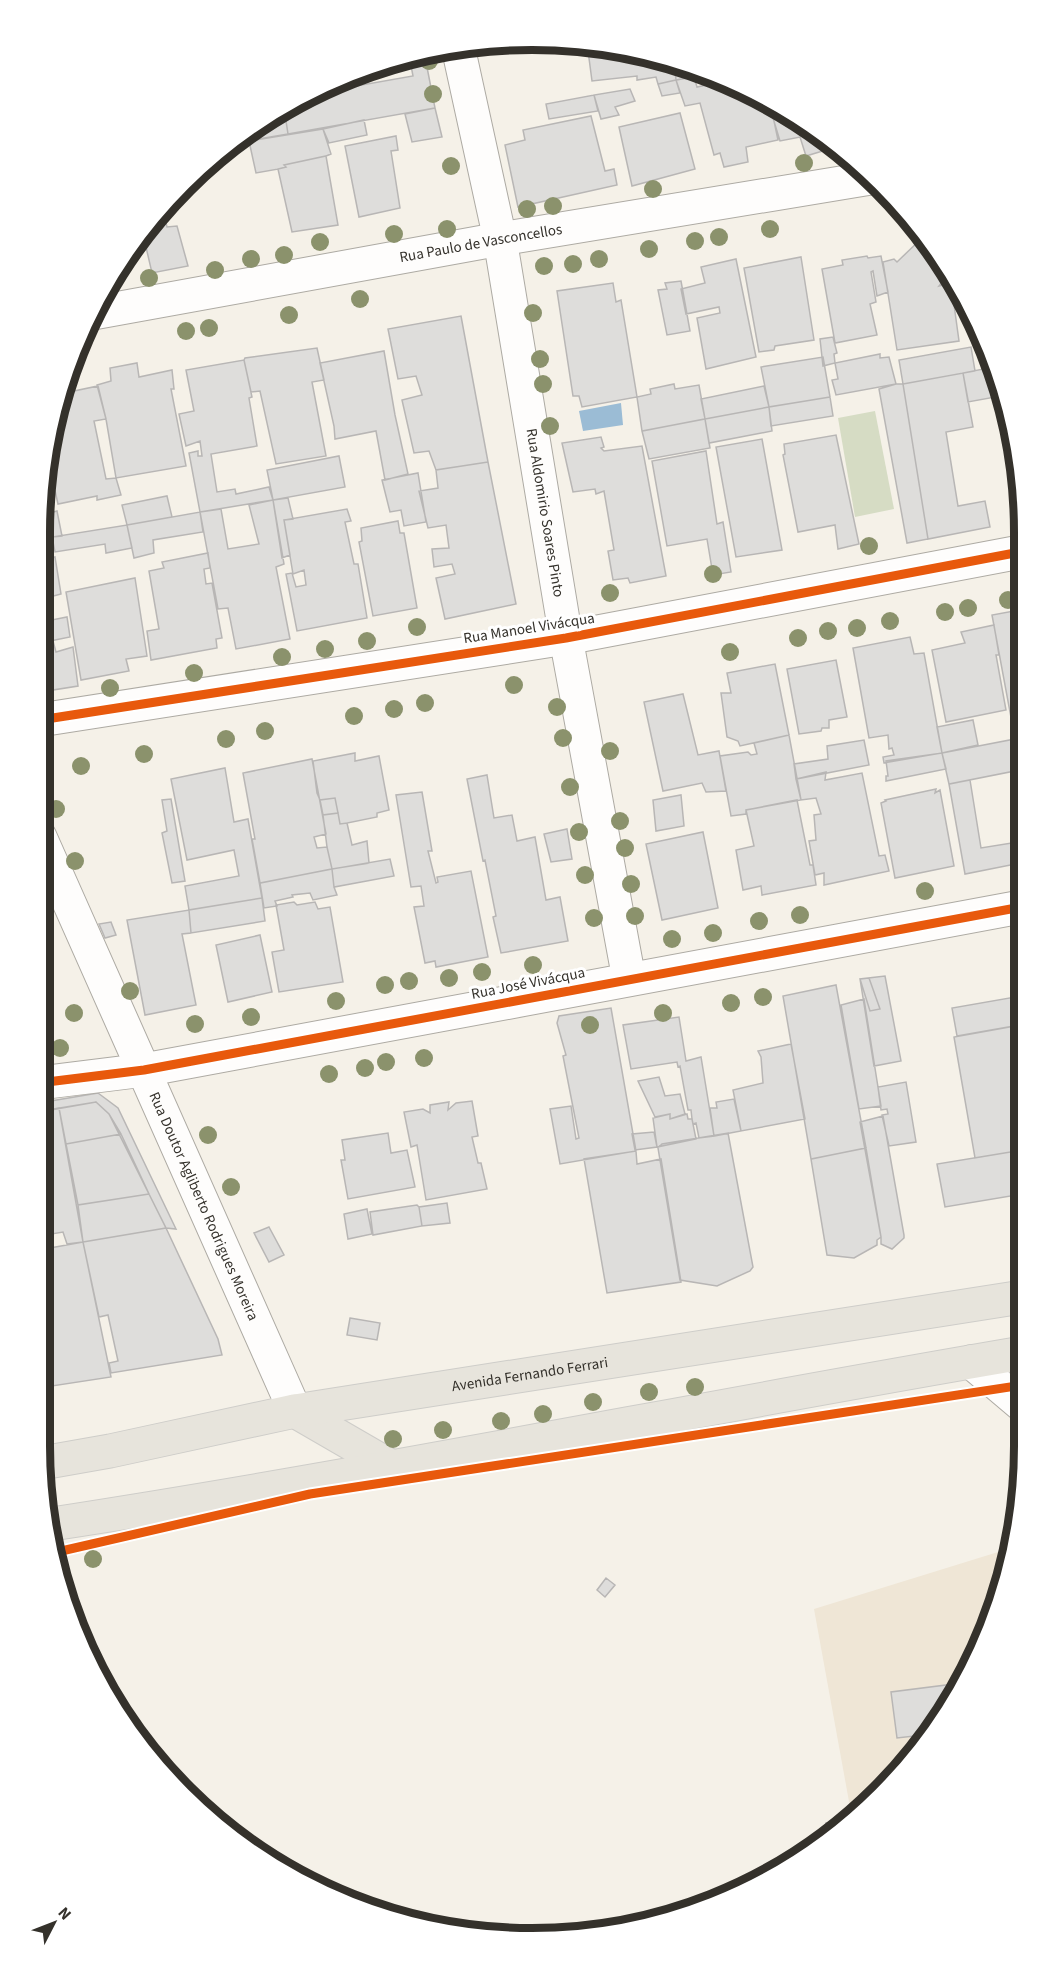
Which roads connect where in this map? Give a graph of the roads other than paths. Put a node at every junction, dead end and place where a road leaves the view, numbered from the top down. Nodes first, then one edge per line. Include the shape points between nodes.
1 (460, 55) edge
2 (860, 180) edge
3 (500, 239) junction
4 (103, 311) edge
5 (1014, 553) edge
6 (566, 638) junction
7 (50, 718) edge
8 (50, 859) edge
9 (1014, 908) edge
10 (629, 979) junction
11 (144, 1070) junction
12 (50, 1082) edge
13 (1014, 1298) edge
14 (1014, 1355) edge
15 (971, 1362) junction
16 (1014, 1398) edge
17 (295, 1411) junction
18 (50, 1462) edge
19 (390, 1466) junction
20 (56, 1523) edge

1 - 3 street, Rua Aldomirio Soares Pinto
2 - 3 street, Rua Paulo de Vasconcellos
3 - 4 street, Rua Paulo de Vasconcellos
3 - 6 street, Rua Aldomirio Soares Pinto
5 - 6 street, Rua Manoel Vivácqua
6 - 7 street, Rua Manoel Vivácqua
6 - 10 street, Rua Aldomirio Soares Pinto
8 - 11 street, Rua Doutor Agliberto Rodrigues Moreira
9 - 10 street, Rua José Vivácqua
10 - 11 street, Rua José Vivácqua
11 - 12 street, Rua José Vivácqua
11 - 17 street, Rua Doutor Agliberto Rodrigues Moreira
13 - 17 main road, Avenida Fernando Ferrari
14 - 15 main road
15 - 16 street
15 - 19 main road
17 - 18 main road, Avenida Fernando Ferrari
17 - 19 main road
19 - 20 main road

